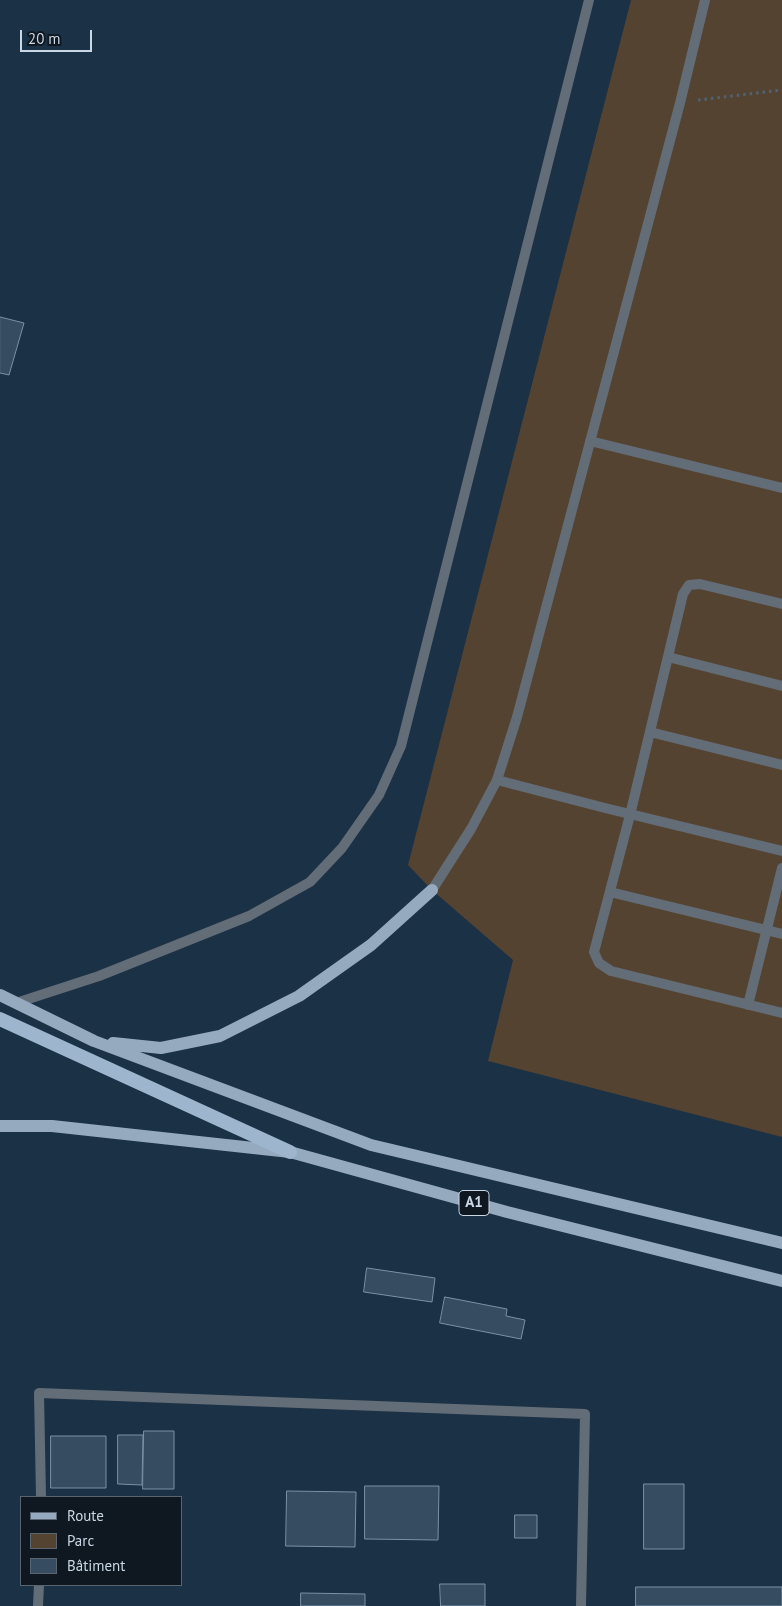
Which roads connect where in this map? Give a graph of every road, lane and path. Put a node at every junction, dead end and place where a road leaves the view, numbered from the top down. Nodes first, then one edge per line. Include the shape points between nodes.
1 (589, 0) edge
2 (705, 0) edge
3 (782, 90) edge
4 (680, 103) junction
5 (590, 441) junction
6 (782, 488) edge
7 (782, 604) edge
8 (668, 657) junction
9 (782, 686) edge
10 (650, 732) junction
11 (782, 764) edge
12 (497, 780) junction
13 (630, 814) junction
14 (782, 851) edge
15 (782, 868) edge
16 (432, 890) joint
17 (610, 892) junction
18 (766, 930) junction
19 (782, 934) edge
20 (0, 995) edge
21 (16, 1003) junction
22 (748, 1005) junction
23 (782, 1013) edge
24 (0, 1019) edge
25 (94, 1041) junction
26 (0, 1126) edge
27 (290, 1152) junction
28 (782, 1243) edge
29 (782, 1281) edge
30 (41, 1496) edge
31 (39, 1586) edge
32 (38, 1606) edge
33 (581, 1606) edge

1 - 21 street via 400,746 379,795 342,848 310,882 249,916 99,976
2 - 4 street
3 - 4 path
4 - 5 street
5 - 6 street
5 - 12 street via 517,717
7 - 8 street via 700,584 689,585 683,594
8 - 9 street
8 - 10 street
10 - 11 street
10 - 13 street
12 - 13 street
12 - 16 street via 471,829
13 - 14 street
13 - 17 street
15 - 18 street
16 - 25 main road via 371,946 298,996 220,1036 161,1048
17 - 18 street
17 - 22 street via 594,952 599,963 610,971
18 - 19 street
18 - 22 street
20 - 21 main road
21 - 25 main road
22 - 23 street
24 - 27 highway
25 - 28 main road, A1 via 372,1145
26 - 27 main road, A1 via 52,1126
27 - 29 main road, A1 via 507,1212
30 - 33 street via 39,1393 585,1414
31 - 32 street

